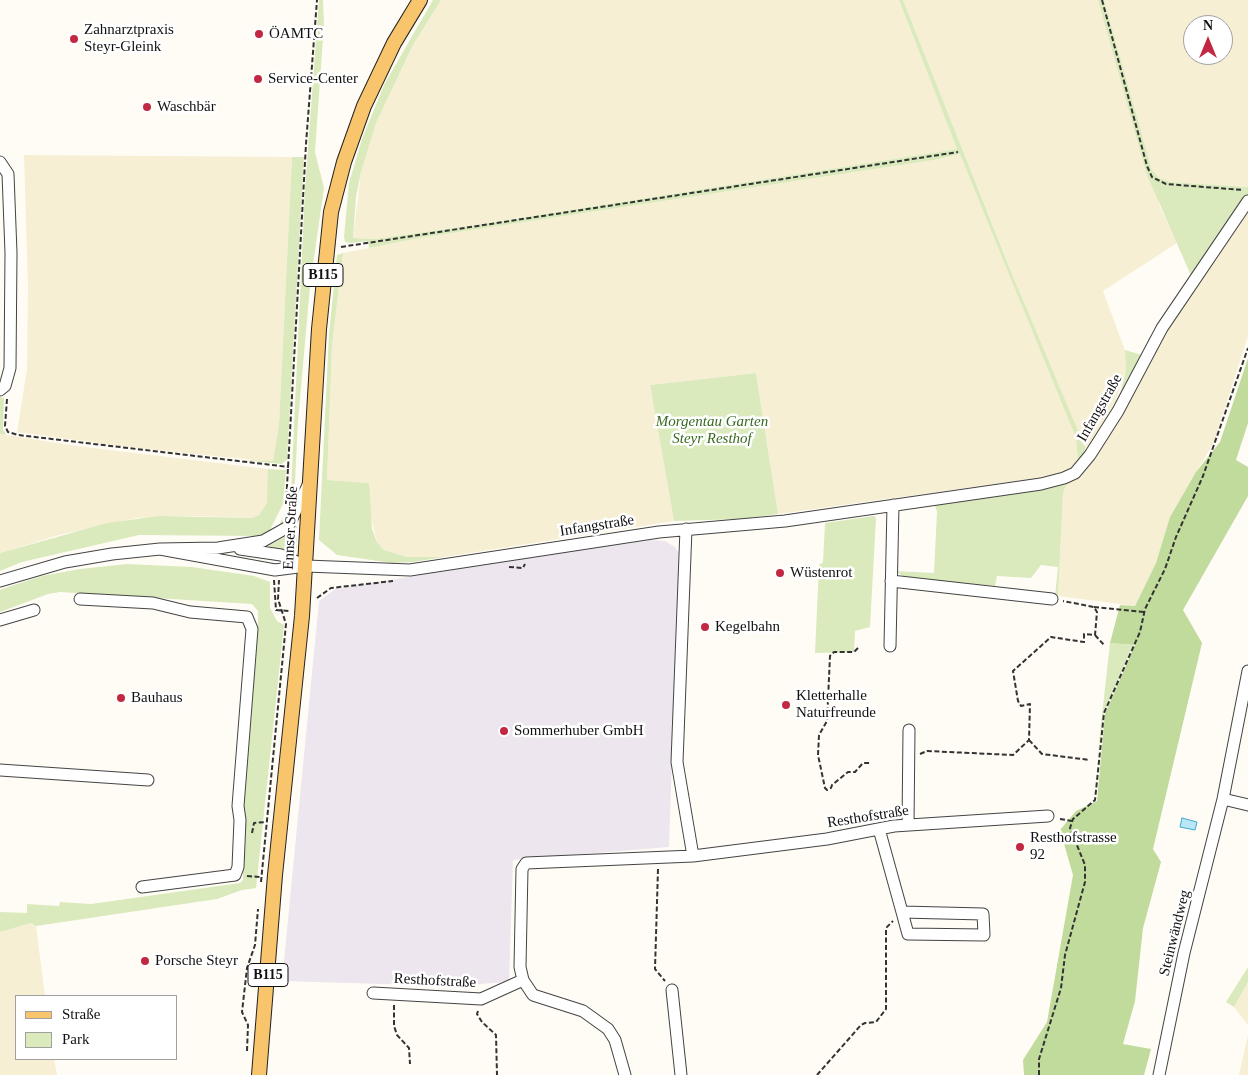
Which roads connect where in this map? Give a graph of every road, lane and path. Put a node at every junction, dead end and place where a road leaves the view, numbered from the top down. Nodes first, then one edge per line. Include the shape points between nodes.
1 (420, 0) edge
2 (1102, 0) edge
3 (958, 152) dead end
4 (0, 162) edge
5 (1248, 190) edge
6 (1248, 201) edge
7 (326, 246) junction
8 (1248, 348) edge
9 (3, 388) edge
10 (289, 467) dead end
11 (310, 482) junction
12 (893, 505) junction
13 (686, 529) junction
14 (218, 548) junction
15 (160, 549) junction
16 (530, 552) junction
17 (306, 566) junction
18 (503, 568) dead end
19 (0, 581) edge
20 (396, 581) dead end
21 (891, 581) junction
22 (80, 599) dead end
23 (1052, 599) joint
24 (315, 603) dead end
25 (1094, 607) junction
26 (34, 610) dead end
27 (1144, 612) junction
28 (0, 620) edge
29 (1095, 635) junction
30 (1104, 645) dead end
31 (890, 646) dead end
32 (858, 648) dead end
33 (1248, 672) edge
34 (909, 730) dead end
35 (1029, 740) junction
36 (909, 757) junction
37 (1090, 760) dead end
38 (871, 763) dead end
39 (0, 770) edge
40 (148, 780) dead end
41 (1223, 798) junction
42 (1248, 805) edge
43 (1048, 816) dead end
44 (908, 825) junction
45 (879, 829) junction
46 (693, 856) junction
47 (659, 857) junction
48 (142, 886) dead end
49 (902, 912) junction
50 (522, 980) junction
51 (672, 990) joint
52 (373, 993) dead end
53 (395, 994) junction
54 (482, 999) junction
55 (410, 1064) dead end
56 (259, 1075) edge
57 (498, 1075) edge
58 (625, 1075) edge
59 (682, 1075) edge
60 (817, 1075) edge
61 (1039, 1075) edge
62 (1159, 1075) edge

1 - 7 main road, Ennser Straße / B115 via 394,43 364,106 337,184
2 - 5 path via 1146,166 1152,177 1166,184
3 - 7 path via 366,244
4 - 9 street via 8,174 11,253 10,368
6 - 12 street, Infangstraße via 1162,328 1118,411 1090,456 1075,473 1041,484
7 - 11 main road, Ennser Straße / B115
8 - 27 path via 1203,476
9 - 10 path via 8,392 5,426 8,432 76,443
11 - 14 street via 292,521 283,532 264,541
11 - 17 main road, Ennser Straße / B115
12 - 13 street, Infangstraße via 748,525
12 - 21 street
13 - 16 street, Infangstraße
13 - 46 street via 678,762
14 - 15 street
14 - 17 street via 281,555
15 - 17 street via 275,570
15 - 19 street via 65,562
16 - 17 street, Infangstraße via 410,570
16 - 18 path via 523,568
17 - 56 main road, Ennser Straße / B115
20 - 24 path via 331,588 317,597
21 - 23 street
21 - 31 street
22 - 48 street via 153,603 190,612 247,618 252,629 235,875
23 - 25 path
25 - 27 path
25 - 29 path via 1097,612
26 - 28 street
27 - 61 path via 1140,632 1104,713 1095,800 1073,819 1070,828 1085,865 1084,882 1065,955 1061,988 1039,1059
29 - 30 path
29 - 35 path via 1084,634 1084,642 1051,638 1013,671 1018,701 1021,706 1030,704
32 - 38 path via 854,652 834,652 830,656 827,721 819,735 818,755 825,788 831,788 848,772 855,772 863,762
33 - 41 street, Steinwändweg
34 - 36 street
35 - 36 path via 1013,755 927,751
35 - 37 path via 1042,754
36 - 44 street
39 - 40 street
41 - 42 street
41 - 62 street, Steinwändweg via 1184,953
43 - 44 street, Resthofstraße
44 - 45 street, Resthofstraße
45 - 46 street, Resthofstraße
45 - 49 street
46 - 47 street, Resthofstraße
47 - 50 street, Resthofstraße via 524,865
47 - 51 path via 655,969
49 - 49 street via 908,934 984,935 982,914
49 - 60 path via 886,928 886,1010 876,1022 864,1022
50 - 54 street, Resthofstraße
50 - 58 street via 534,995 583,1011 608,1029 615,1040
51 - 59 street
52 - 53 street, Resthofstraße
53 - 54 street, Resthofstraße
53 - 55 path via 394,1026 397,1035 409,1048
54 - 57 path via 477,1014 496,1035

